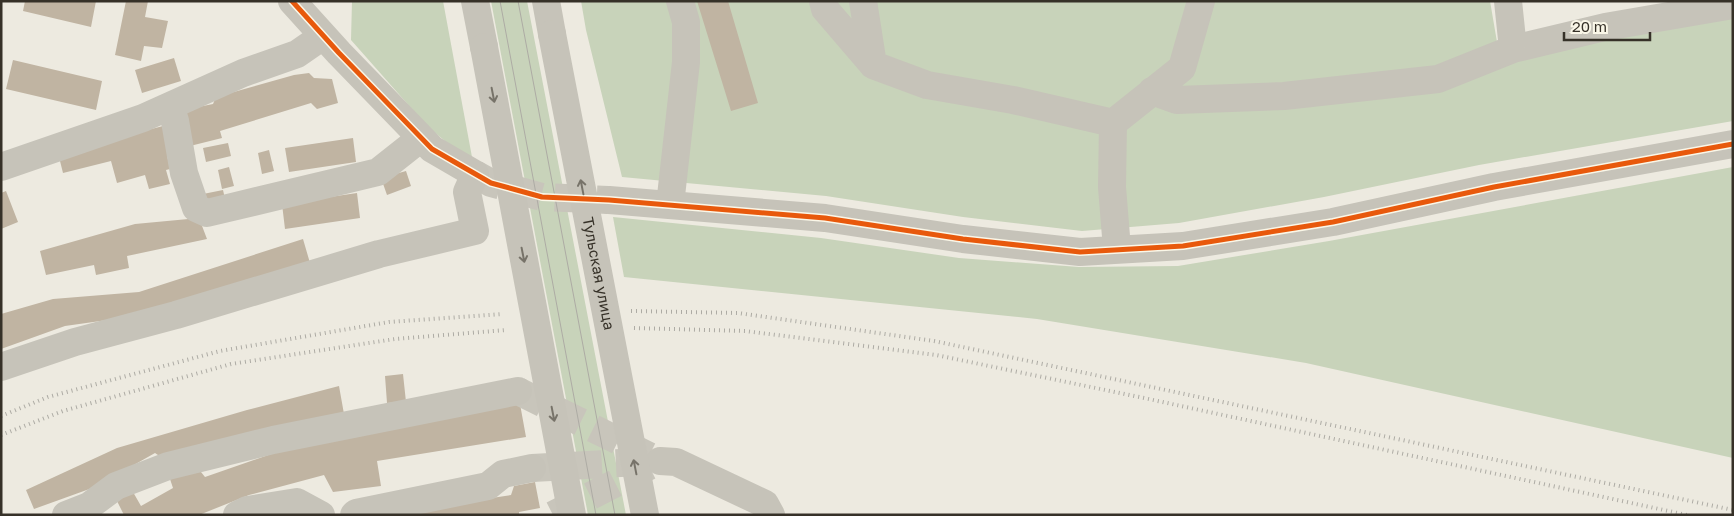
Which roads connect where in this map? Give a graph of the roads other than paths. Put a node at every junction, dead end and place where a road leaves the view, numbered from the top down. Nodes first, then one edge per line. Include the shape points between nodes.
1 (292, 1) edge
2 (475, 1) edge
3 (546, 1) edge
4 (680, 1) edge
5 (823, 1) edge
6 (863, 1) edge
7 (1201, 1) edge
8 (1508, 1) edge
9 (1733, 5) edge
10 (323, 36) junction
11 (1513, 48) junction
12 (873, 65) junction
13 (1152, 91) junction
14 (170, 106) junction
15 (1113, 123) junction
16 (421, 138) junction
17 (1733, 144) edge
18 (1, 167) edge
19 (609, 200) tunnel mouth
20 (670, 205) junction
21 (1117, 249) junction
22 (1, 367) edge
23 (518, 392) tunnel mouth
24 (660, 461) tunnel mouth
25 (532, 468) tunnel mouth
26 (66, 515) edge
27 (237, 515) edge
28 (321, 515) edge
29 (354, 515) edge
30 (572, 515) edge
31 (645, 515) edge
32 (771, 515) edge

1 - 10 street
2 -> 30 street, bridge
31 -> 3 street, Тульская улица, bridge
4 - 20 street via 686,22 686,62
5 - 12 street via 825,9
6 - 12 street
7 - 13 street via 1182,68
8 - 11 street
9 - 11 street via 1605,27
10 - 14 street via 297,54 243,73
10 - 16 street
11 - 13 street via 1438,79 1284,96 1177,100
12 - 15 street via 927,85
13 - 15 street
14 - 16 street via 184,173 196,208 207,213 378,172
14 - 18 street
15 - 21 street via 1112,187
16 - 22 street via 432,149 475,174 467,192 475,231 379,254 75,342
17 - 21 street via 1494,187 1333,222 1183,246
19 - 20 street
20 - 21 street via 825,218 963,239 1080,252
23 - 26 street via 273,440 168,466 116,486 89,506
24 - 32 street via 676,462 765,504
25 - 29 street via 503,474 488,486
27 - 28 street via 247,510 297,502

